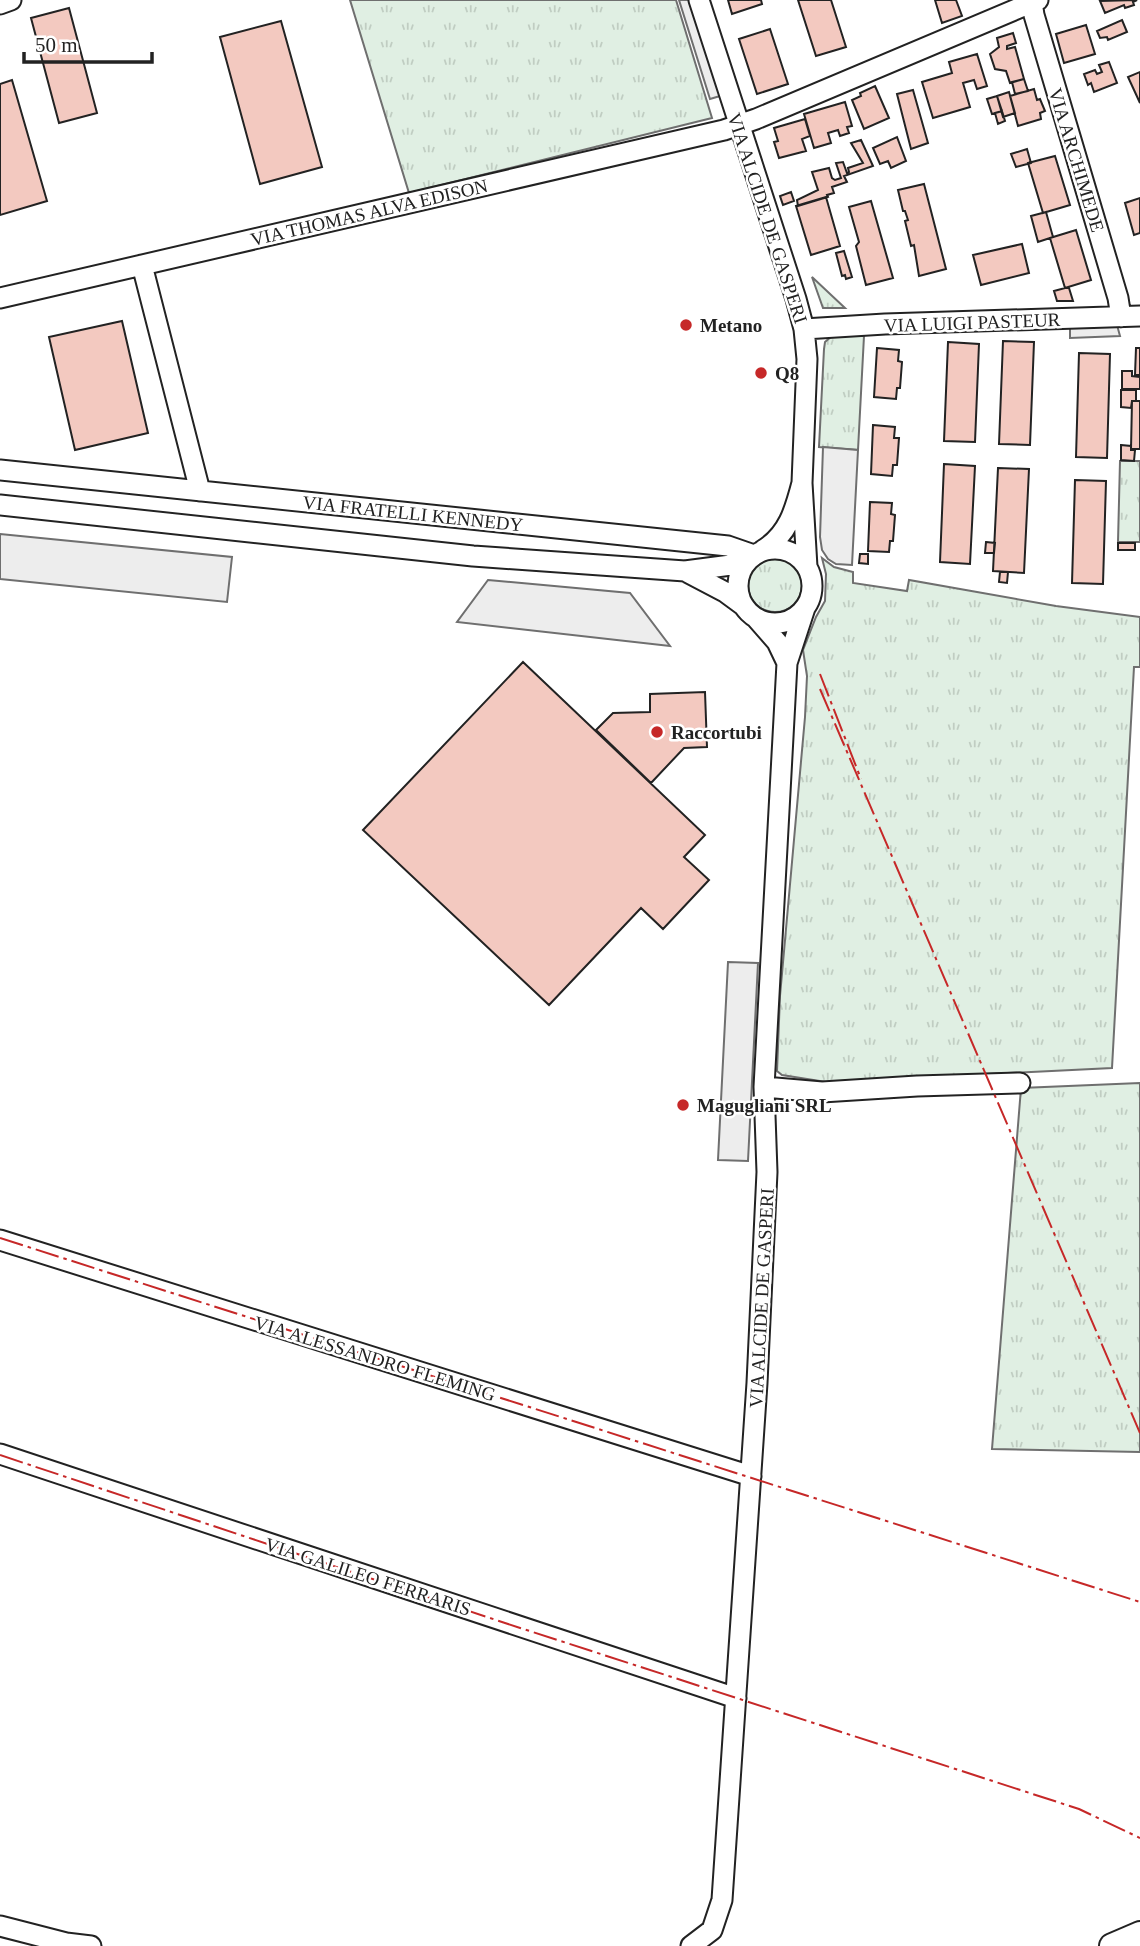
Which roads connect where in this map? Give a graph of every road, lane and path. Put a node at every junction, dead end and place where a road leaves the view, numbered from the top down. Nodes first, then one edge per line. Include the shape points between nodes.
1 (10, 0) edge
2 (699, 0) edge
3 (1035, 1) edge
4 (0, 4) edge
5 (738, 125) junction
6 (142, 265) junction
7 (0, 298) edge
8 (1131, 316) edge
9 (804, 329) junction
10 (0, 470) edge
11 (802, 483) junction
12 (200, 491) junction
13 (0, 505) edge
14 (759, 553) junction
15 (807, 567) junction
16 (685, 571) junction
17 (805, 608) junction
18 (748, 611) junction
19 (787, 663) junction
20 (1020, 1083) dead end
21 (765, 1087) junction
22 (0, 1240) edge
23 (0, 1454) edge
24 (751, 1476) junction
25 (736, 1698) junction
26 (0, 1926) edge
27 (1140, 1934) edge
28 (91, 1946) edge
29 (691, 1946) edge
30 (1112, 1946) edge

1 - 4 street
2 - 5 street, VIA ALCIDE DE GASPERI
3 - 5 street, VIA THOMAS ALVA EDISON
3 - 8 street, VIA ARCHIMEDE via 1034,15 1118,298
5 - 6 street, VIA THOMAS ALVA EDISON
5 - 9 street, VIA ALCIDE DE GASPERI
6 - 7 street, VIA THOMAS ALVA EDISON
6 - 12 street
8 - 9 street, VIA LUIGI PASTEUR
9 - 11 street, VIA ALCIDE DE GASPERI
10 - 12 street, VIA FRATELLI KENNEDY
11 - 14 street, VIA ALCIDE DE GASPERI via 783,534
11 - 15 street, VIA ALCIDE DE GASPERI
12 - 14 street, VIA FRATELLI KENNEDY
13 - 16 street, VIA FRATELLI KENNEDY via 473,556
14 - 15 street via 773,549 792,553
14 - 16 street, VIA FRATELLI KENNEDY via 731,565
14 - 18 street via 740,572 739,595
15 - 17 street via 812,587
16 - 18 street, VIA FRATELLI KENNEDY via 725,592
17 - 18 street via 787,621 775,623
17 - 19 street, VIA ALCIDE DE GASPERI
18 - 19 street via 777,642
19 - 21 street, VIA ALCIDE DE GASPERI
20 - 21 street via 822,1092
21 - 24 street, VIA ALCIDE DE GASPERI via 767,1172
22 - 24 street, VIA ALESSANDRO FLEMING
23 - 25 street, VIA GALILEO FERRARIS
24 - 25 street, VIA ALCIDE DE GASPERI
25 - 29 street, VIA ALCIDE DE GASPERI via 722,1900 712,1930
26 - 28 street
27 - 30 main road

